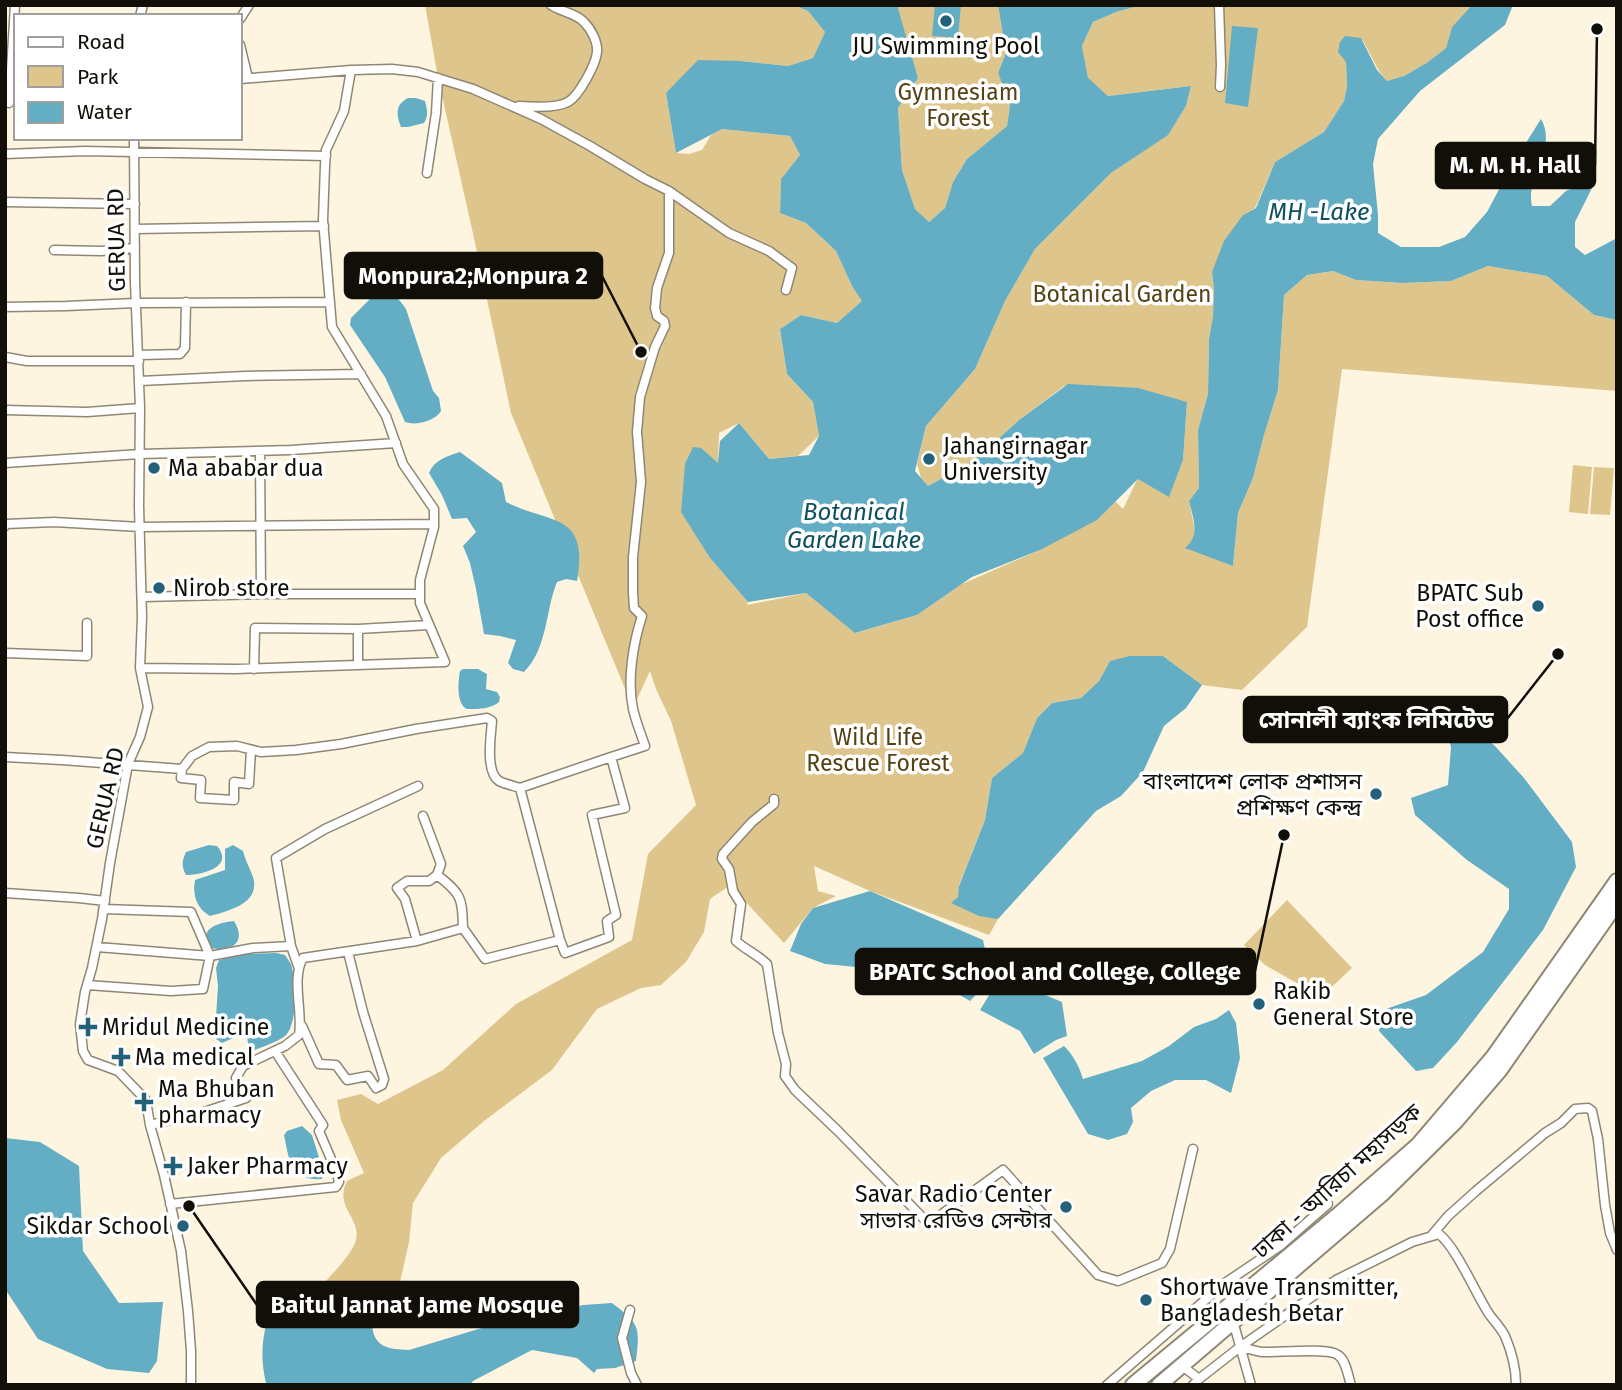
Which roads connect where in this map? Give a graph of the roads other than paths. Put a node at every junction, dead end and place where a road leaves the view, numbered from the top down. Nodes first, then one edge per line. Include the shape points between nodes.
1 (551, 5) edge
2 (1219, 5) edge
3 (14, 25) edge
4 (351, 71) junction
5 (244, 78) edge
6 (438, 78) junction
7 (1220, 87) dead end
8 (10, 103) edge
9 (513, 106) junction
10 (134, 140) edge
11 (135, 152) junction
12 (5, 154) edge
13 (326, 156) junction
14 (427, 173) dead end
15 (669, 191) junction
16 (5, 202) edge
17 (135, 204) junction
18 (324, 226) junction
19 (135, 229) junction
20 (135, 248) junction
21 (54, 250) dead end
22 (786, 290) dead end
23 (186, 302) junction
24 (330, 302) junction
25 (136, 303) junction
26 (5, 307) edge
27 (5, 357) edge
28 (139, 358) junction
29 (360, 374) junction
30 (139, 381) junction
31 (140, 408) junction
32 (5, 410) edge
33 (396, 443) junction
34 (260, 451) junction
35 (140, 454) junction
36 (5, 463) edge
37 (434, 524) junction
38 (261, 525) junction
39 (5, 526) edge
40 (140, 527) junction
41 (261, 594) junction
42 (420, 594) junction
43 (142, 597) junction
44 (87, 623) dead end
45 (429, 625) junction
46 (358, 629) junction
47 (5, 653) edge
48 (358, 666) junction
49 (140, 668) junction
50 (254, 669) junction
51 (251, 750) junction
52 (5, 757) edge
53 (611, 757) junction
54 (128, 764) junction
55 (182, 769) junction
56 (418, 786) dead end
57 (520, 788) junction
58 (774, 799) dead end
59 (423, 816) dead end
60 (437, 875) junction
61 (1617, 881) edge
62 (5, 893) edge
63 (1617, 904) edge
64 (104, 905) junction
65 (463, 928) junction
66 (560, 940) junction
67 (417, 942) junction
68 (291, 946) junction
69 (97, 947) junction
70 (348, 952) junction
71 (210, 956) junction
72 (298, 966) junction
73 (87, 985) junction
74 (301, 1023) junction
75 (275, 1051) junction
76 (150, 1125) junction
77 (1193, 1149) dead end
78 (170, 1203) junction
79 (1328, 1204) dead end
80 (1432, 1235) junction
81 (1617, 1250) edge
82 (630, 1310) dead end
83 (1233, 1321) junction
84 (1240, 1347) junction
85 (1181, 1365) junction
86 (1200, 1383) edge
87 (191, 1385) edge
88 (637, 1385) edge
89 (1107, 1385) edge
90 (1133, 1385) edge
91 (1159, 1385) edge
92 (1251, 1385) edge
93 (1351, 1385) edge
94 (1516, 1385) edge

1 - 9 street via 585,23 596,43 594,63 576,96 566,104
2 - 7 street
3 - 8 street
4 - 5 street
4 - 6 street via 392,69
4 - 13 street via 344,111
6 - 9 street
6 - 14 street
9 - 15 street
10 - 11 street, GERUA RD
11 - 12 street
11 - 13 street
11 - 17 street, GERUA RD
13 - 18 street
15 - 22 street via 729,233 769,251 792,268
15 - 53 street via 669,253 655,308 665,326 640,397 637,432 641,482 633,593 634,608 642,616 631,662 633,708 645,747
16 - 17 street
17 - 19 street, GERUA RD
18 - 19 street
18 - 24 street
19 - 20 street, GERUA RD
20 - 21 street
20 - 25 street, GERUA RD
23 - 24 street
23 - 25 street
23 - 28 street via 185,348 180,354
24 - 29 street via 332,327
25 - 26 street
25 - 28 street, GERUA RD
27 - 28 street
28 - 30 street, GERUA RD
29 - 30 street
29 - 33 street via 386,416
30 - 31 street, GERUA RD
31 - 32 street
31 - 35 street, GERUA RD
33 - 34 street
33 - 37 street via 403,464 434,509
34 - 35 street
34 - 38 street
35 - 36 street
35 - 40 street, GERUA RD
37 - 38 street
37 - 42 street
38 - 40 street
38 - 41 street
39 - 40 street via 54,522
40 - 43 street, GERUA RD
41 - 42 street
41 - 43 street
42 - 45 street
43 - 49 street, GERUA RD
44 - 47 street via 87,656
45 - 46 street
45 - 48 street via 445,662
46 - 48 street
46 - 50 street via 254,628
48 - 50 street
49 - 50 street
49 - 54 street, GERUA RD via 148,707
51 - 55 street via 209,747 192,756
51 - 55 street via 249,784 234,782 234,800 200,798 201,780 181,778
51 - 57 street via 341,744 487,718 492,721 493,774
52 - 54 street
53 - 57 street
53 - 66 street via 625,808 592,815 616,915 607,921 609,937 565,953
54 - 55 street
54 - 64 street, GERUA RD
56 - 68 street via 325,829 276,858
57 - 66 street
58 - 77 street via 723,854 741,904 736,942 767,964 785,1076 925,1220 932,1222 1003,1170 1098,1275 1118,1281 1162,1263 1170,1249
59 - 60 street via 441,864
60 - 65 street via 458,893
60 - 67 street via 429,881 407,881 397,888 405,899
61 - 90 highway, ঢাকা - আরিচা মহাসড়ক via 1494,1056 1418,1145
62 - 64 street via 79,898
63 - 83 highway, ঢাকা - আরিচা মহাসড়ক via 1499,1071 1456,1121 1382,1194
64 - 69 street, GERUA RD
64 - 71 street via 191,912
65 - 66 street via 485,959
65 - 67 street
67 - 70 street
68 - 71 street
68 - 72 street
69 - 71 street
69 - 73 street, GERUA RD
70 - 72 street via 303,958
70 - 74 street via 384,1083 376,1088 368,1076 347,1080 337,1065 319,1064
71 - 73 street via 203,989
72 - 74 street
73 - 76 street, GERUA RD via 80,1024 83,1051 88,1060 118,1071 146,1100
74 - 75 street via 299,1035
75 - 76 street via 243,1066 236,1078 246,1098
75 - 78 street via 323,1125 320,1131 339,1182 335,1188
76 - 78 street, GERUA RD
78 - 87 street, GERUA RD via 181,1251
79 - 89 street via 1280,1246 1225,1283
80 - 81 street via 1545,1133 1575,1109 1588,1108 1598,1139 1610,1233
80 - 84 street via 1336,1280
80 - 94 street via 1443,1237 1505,1336
82 - 88 street via 622,1338
83 - 84 street
83 - 85 highway, ঢাকা - আরিচা মহাসড়ক
84 - 86 street
84 - 92 street
84 - 93 street via 1257,1352 1339,1355
85 - 86 street
85 - 91 highway, ঢাকা - আরিচা মহাসড়ক

